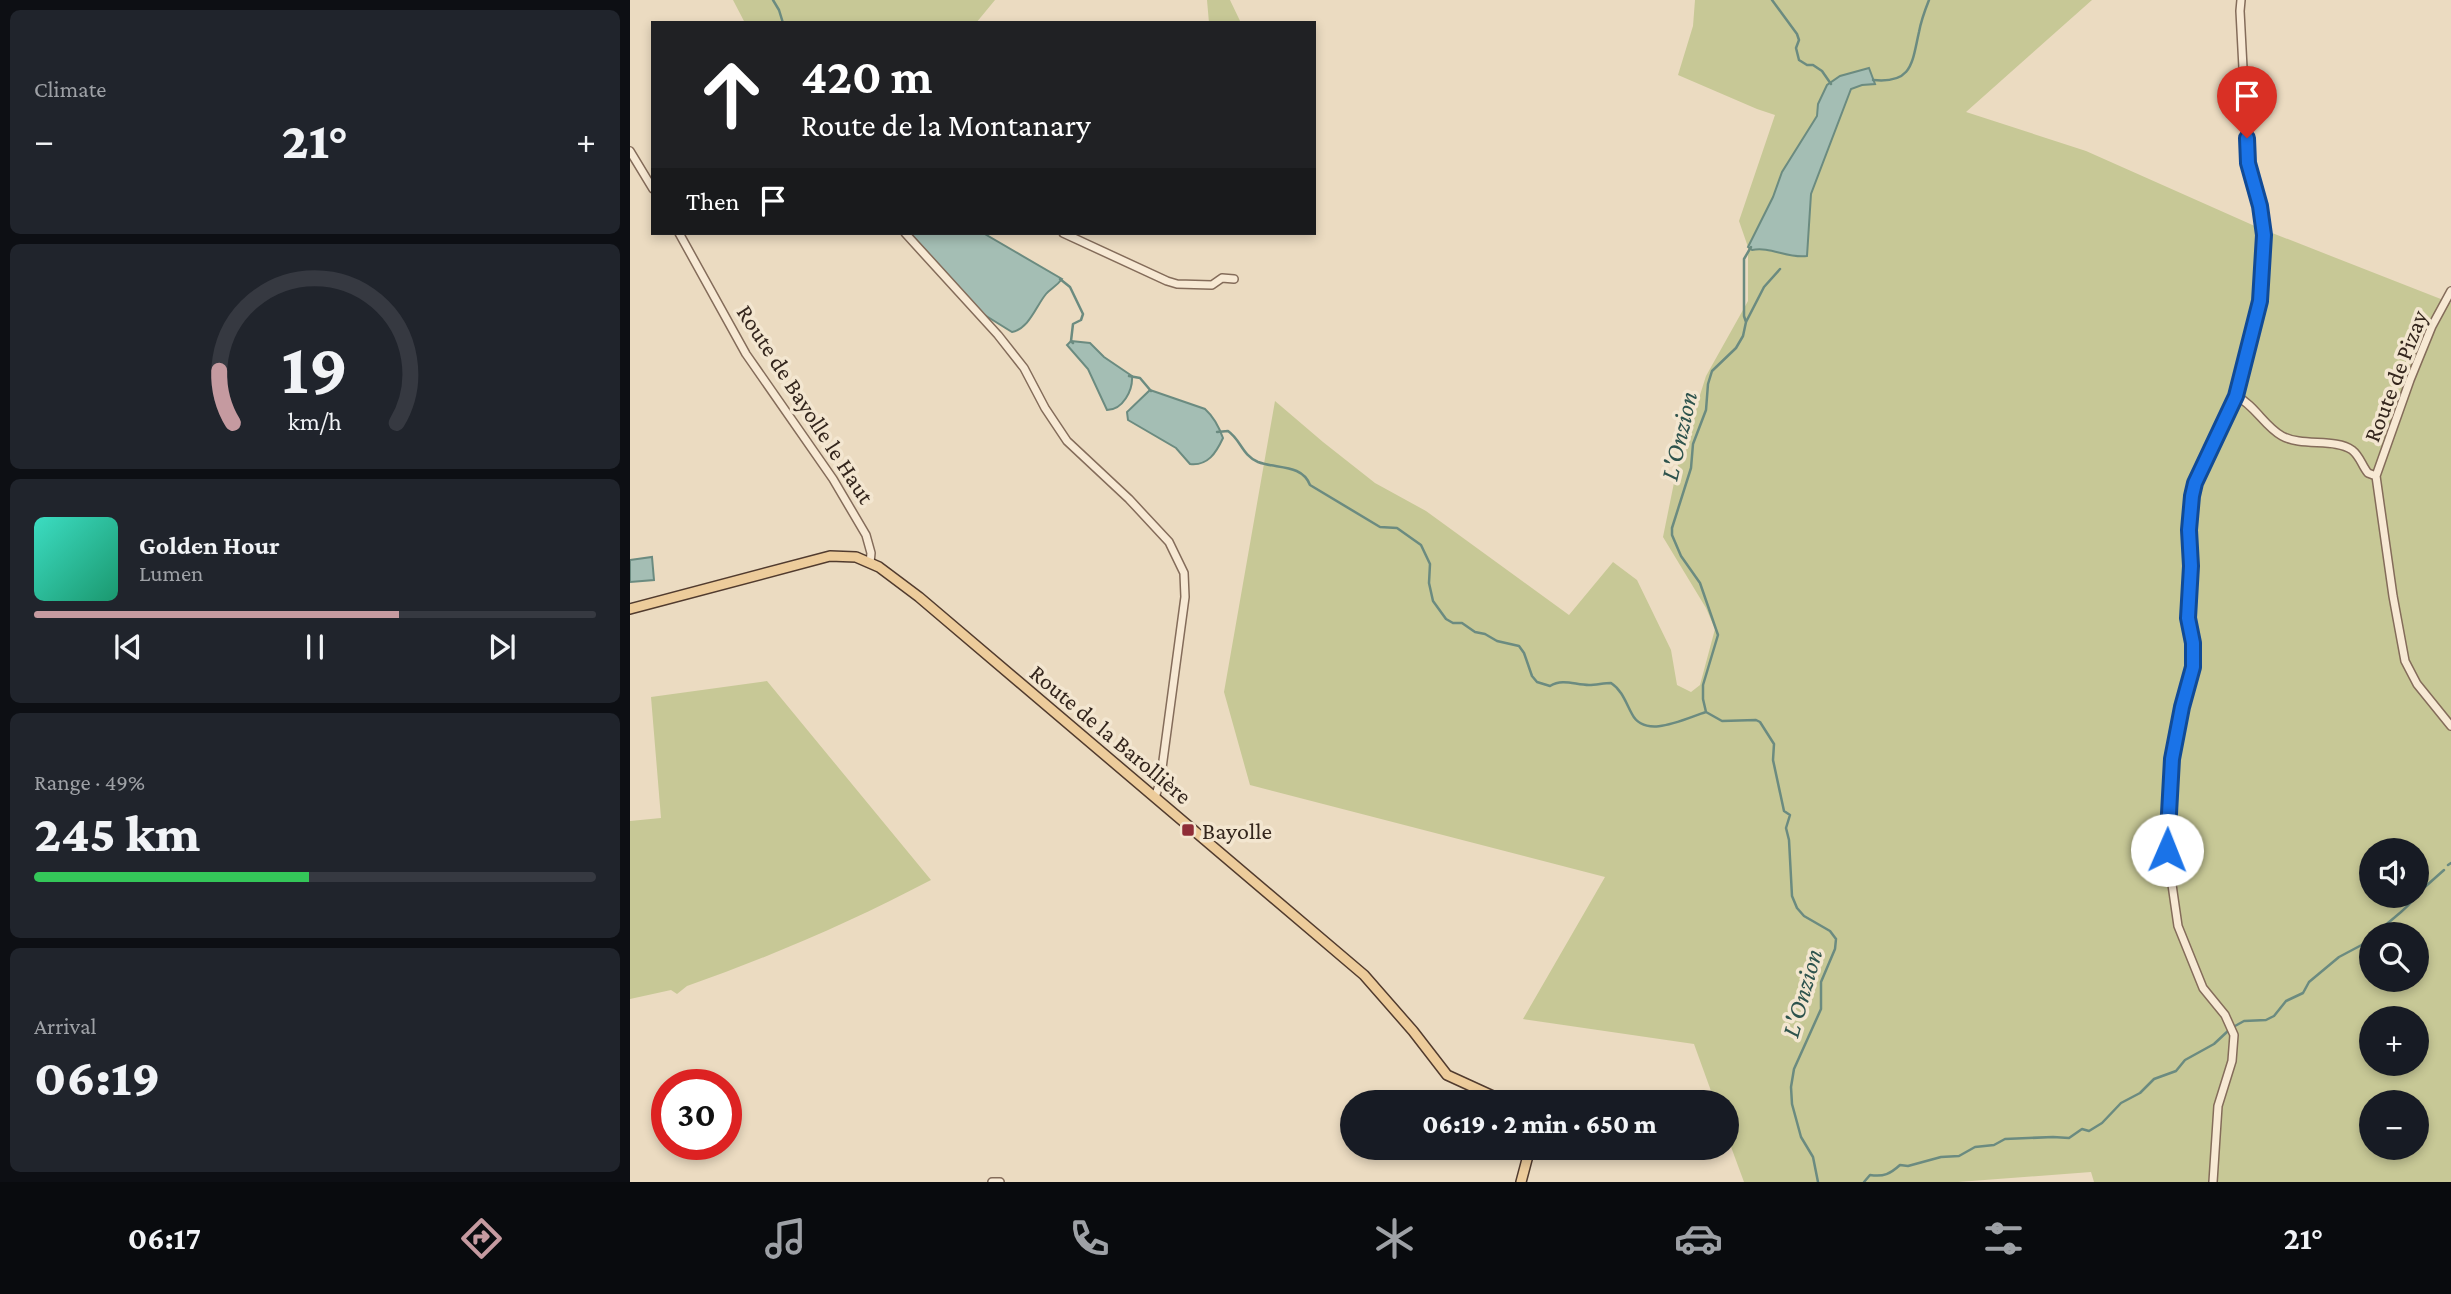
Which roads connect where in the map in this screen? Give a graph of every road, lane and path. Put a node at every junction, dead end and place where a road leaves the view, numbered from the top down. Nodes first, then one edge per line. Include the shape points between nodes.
1 (2241, 0) edge
2 (630, 151) edge
3 (651, 186) edge
4 (680, 235) edge
5 (907, 235) edge
6 (1067, 235) edge
7 (1234, 279) dead end
8 (2451, 291) edge
9 (2236, 396) junction
10 (2376, 476) junction
11 (870, 563) junction
12 (630, 609) edge
13 (2451, 726) edge
14 (1155, 797) junction
15 (1480, 1090) edge
16 (1527, 1160) edge
17 (992, 1182) edge
18 (1000, 1182) edge
19 (1521, 1182) edge
20 (2213, 1182) edge

1 - 9 street via 2248,163 2264,235 2260,301
2 - 3 street
4 - 11 street, Route de Bayolle le Haut via 746,354 866,535
5 - 14 street via 1024,368 1067,441 1170,541 1184,573 1185,597
6 - 7 street via 1177,284 1212,285 1222,278
8 - 10 street, Route de Pizay via 2410,380
9 - 10 street via 2249,403 2278,434 2349,449 2368,473
9 - 20 street via 2192,496 2188,618 2193,667 2172,759 2167,829 2178,926 2203,988 2234,1035 2232,1061 2218,1106
10 - 13 street via 2405,661
11 - 12 main road, Route de la Barollière via 830,556
11 - 14 main road, Route de la Barollière via 919,597
14 - 15 main road, Route de la Barollière via 1364,975 1447,1075
16 - 19 main road
17 - 18 street

